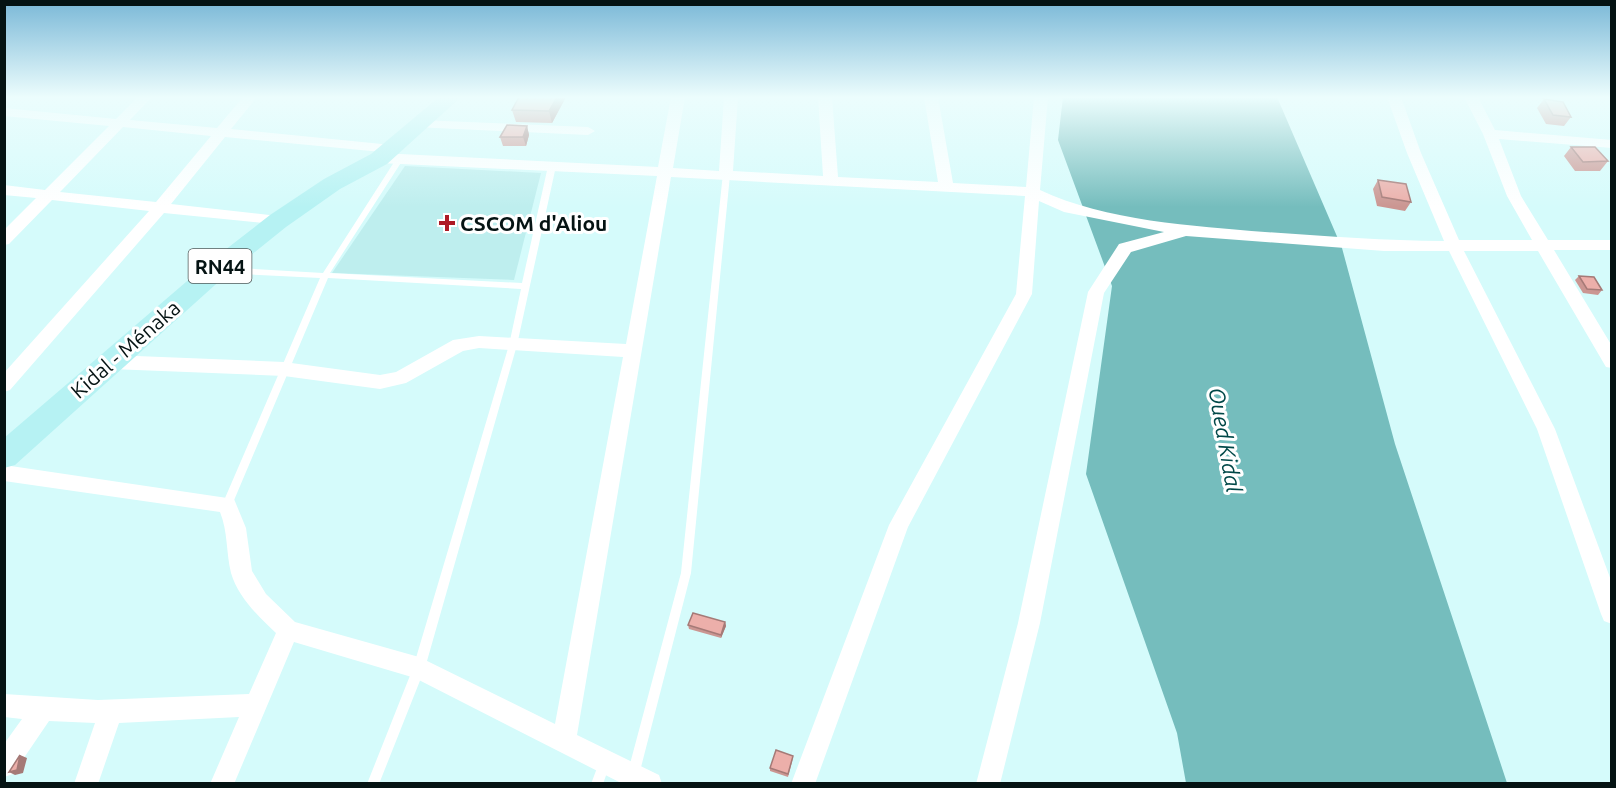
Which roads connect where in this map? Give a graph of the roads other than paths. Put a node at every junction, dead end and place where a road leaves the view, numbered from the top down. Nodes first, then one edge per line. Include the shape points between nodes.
1 (109, 134) edge
2 (221, 134) joint
3 (411, 134) edge
4 (671, 134) edge
5 (729, 134) edge
6 (828, 134) edge
7 (937, 134) edge
8 (1038, 134) edge
9 (1407, 134) edge
10 (1490, 134) joint
11 (1611, 144) edge
12 (390, 156) junction
13 (552, 166) junction
14 (664, 172) junction
15 (726, 175) junction
16 (831, 181) junction
17 (946, 187) junction
18 (4, 190) edge
19 (1033, 192) junction
20 (50, 194) junction
21 (160, 208) junction
22 (278, 221) junction
23 (1186, 231) junction
24 (4, 240) edge
25 (1453, 244) junction
26 (1543, 244) junction
27 (1611, 245) edge
28 (216, 270) junction
29 (325, 275) junction
30 (526, 286) junction
31 (513, 345) junction
32 (633, 351) junction
33 (111, 362) junction
34 (1611, 362) edge
35 (284, 369) junction
36 (4, 385) edge
37 (4, 456) edge
38 (4, 473) edge
39 (227, 506) junction
40 (1611, 614) edge
41 (288, 630) junction
42 (419, 668) junction
43 (4, 705) edge
44 (256, 705) junction
45 (42, 711) junction
46 (111, 712) junction
47 (564, 740) junction
48 (605, 761) junction
49 (4, 765) edge
50 (642, 779) edge
51 (86, 783) edge
52 (222, 783) edge
53 (374, 783) edge
54 (597, 783) edge
55 (803, 783) edge
56 (988, 783) edge

1 - 20 street
2 - 12 street
2 - 21 street
3 - 12 main road, Kidal - Ménaka / RN44
4 - 14 street
5 - 15 street
6 - 16 street
7 - 17 street
8 - 19 street
9 - 25 street
10 - 11 street
10 - 26 street via 1514,196
12 - 13 street
12 - 22 main road, Kidal - Ménaka / RN44 via 332,184
12 - 29 lane
13 - 14 street
13 - 30 lane
14 - 15 street
14 - 32 street
15 - 16 street
15 - 50 lane via 686,573
16 - 17 street
17 - 19 street
18 - 20 street
19 - 23 street via 1064,207
19 - 55 street via 1024,294 899,525
20 - 21 street
20 - 24 street
21 - 22 street
21 - 36 street
22 - 28 main road, Kidal - Ménaka / RN44
23 - 25 street via 1384,246
23 - 56 street via 1125,248 1095,292 1029,622
25 - 26 street
25 - 40 street via 1546,429
26 - 27 street
26 - 34 street
28 - 29 lane
28 - 33 main road, Kidal - Ménaka / RN44
29 - 30 lane
29 - 35 lane
30 - 31 lane
31 - 32 street
31 - 35 street via 459,345 400,378 380,382
31 - 42 lane
32 - 47 street
33 - 35 street
33 - 37 main road, Kidal - Ménaka / RN44
35 - 39 lane
38 - 39 street
39 - 41 street via 236,528 242,573 258,601
41 - 42 street
41 - 44 street
42 - 47 street
42 - 53 lane
43 - 45 street
44 - 46 street
44 - 52 street
45 - 46 street
45 - 49 street
46 - 51 street
47 - 48 street
48 - 50 street
48 - 54 lane

